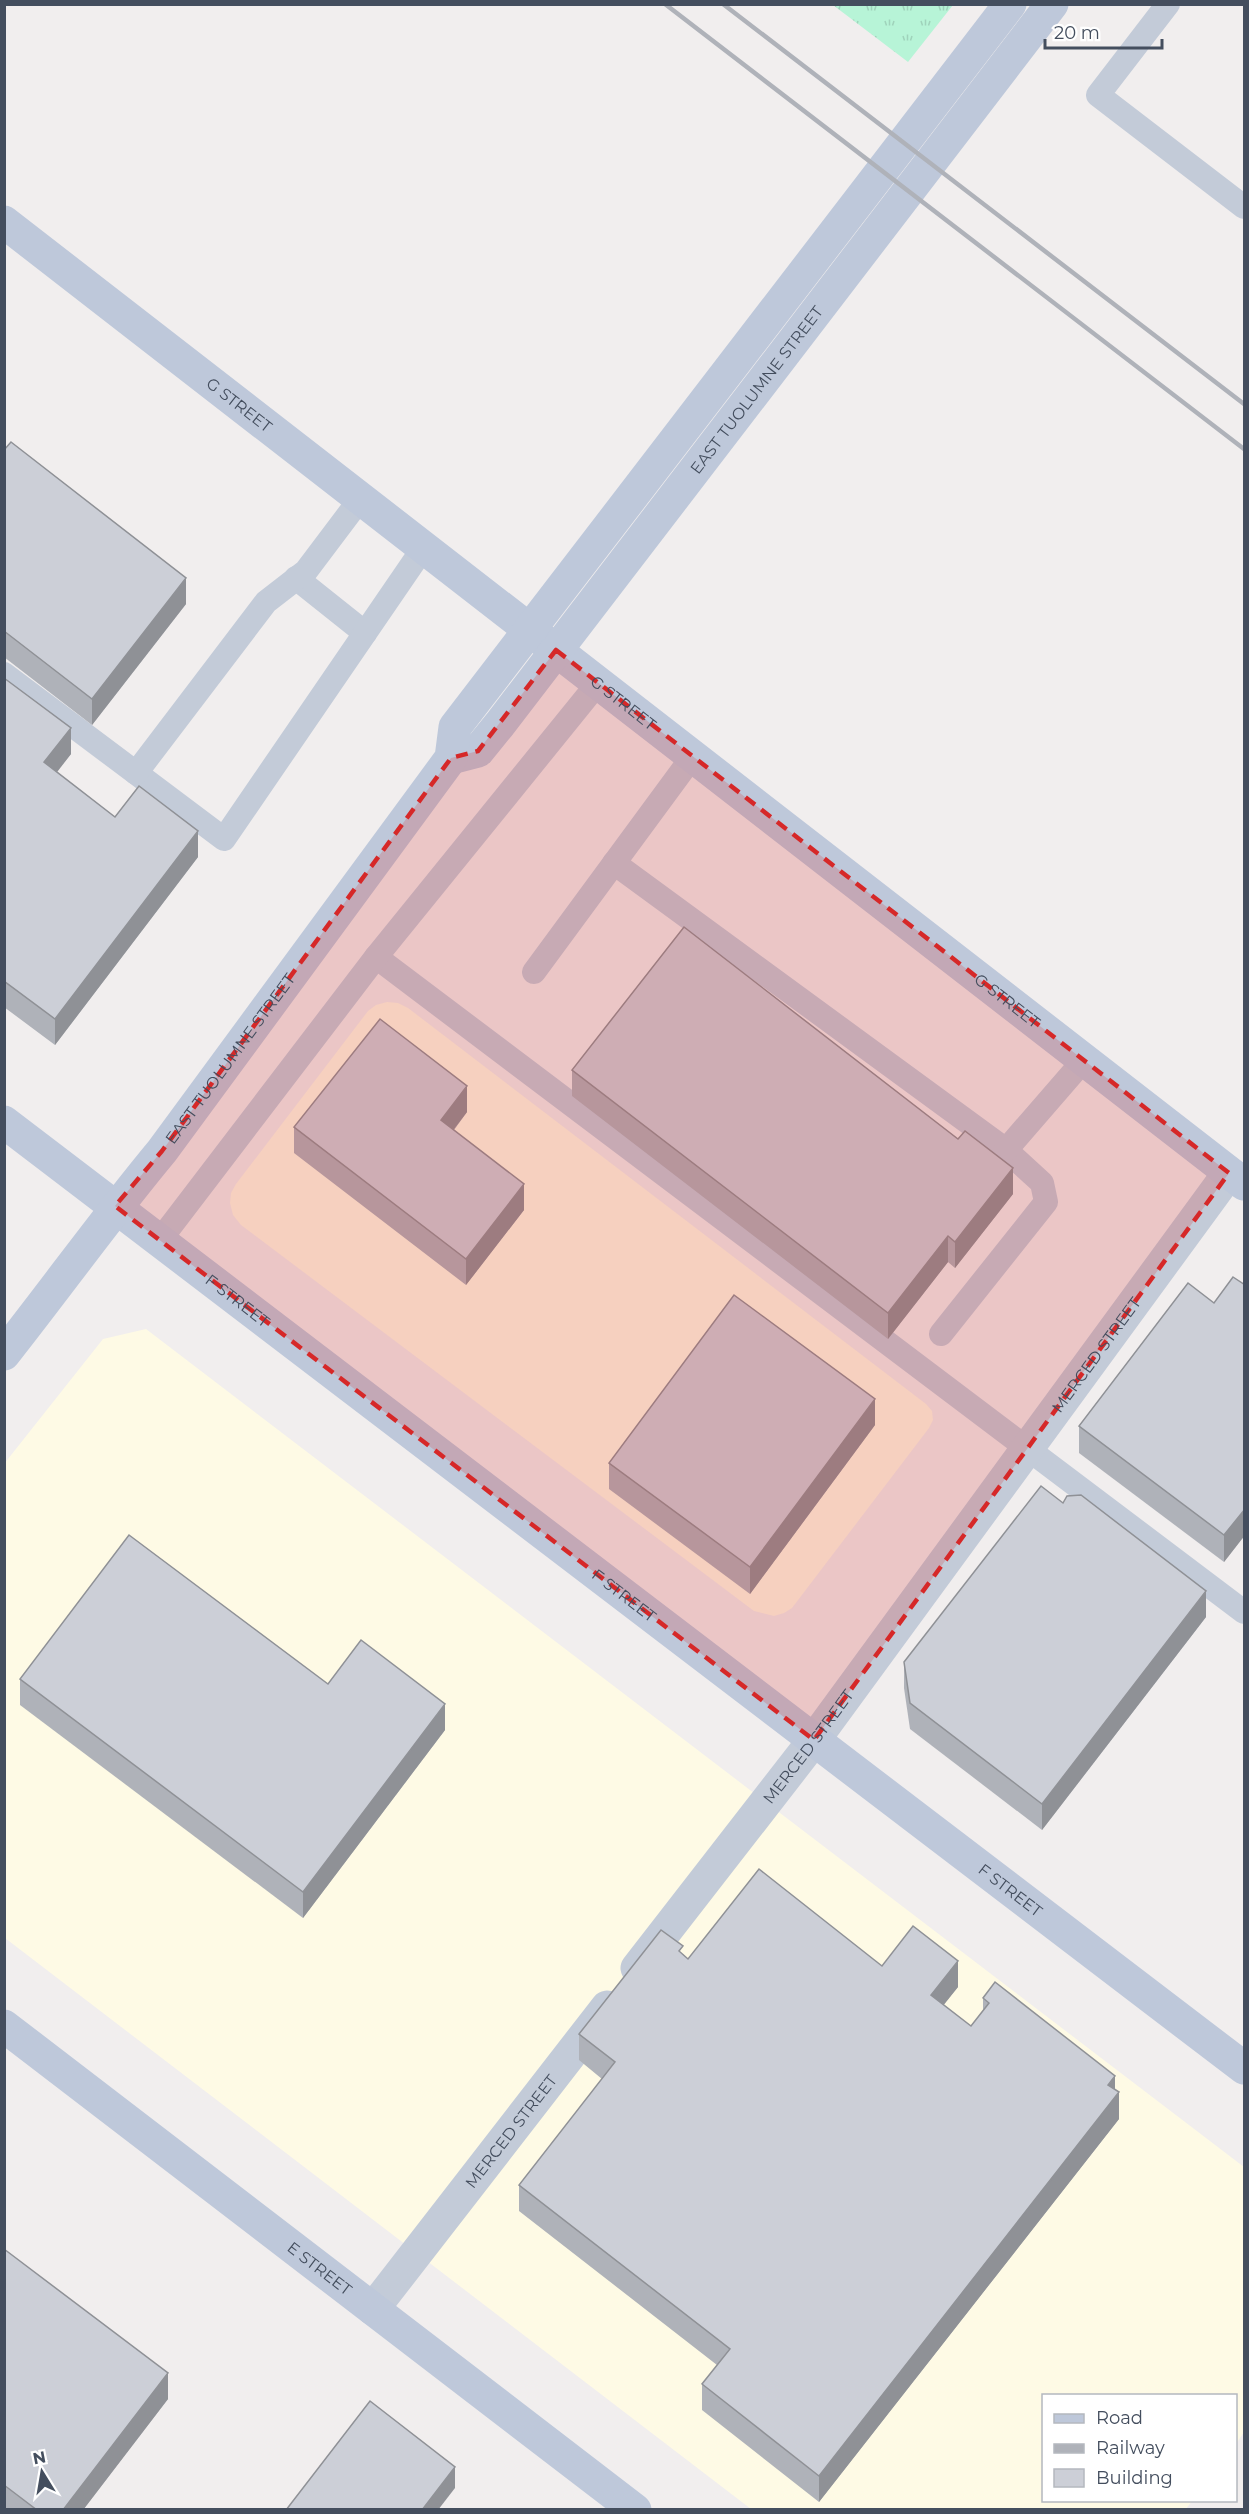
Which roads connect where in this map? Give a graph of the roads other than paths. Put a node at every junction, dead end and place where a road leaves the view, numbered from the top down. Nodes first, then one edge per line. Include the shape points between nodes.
1 (1010, 4) edge
2 (1052, 4) edge
3 (1163, 11) edge
4 (1245, 207) edge
5 (4, 222) edge
6 (361, 498) junction
7 (424, 547) junction
8 (296, 578) junction
9 (365, 633) junction
10 (4, 674) edge
11 (598, 683) junction
12 (693, 756) junction
13 (451, 758) junction
14 (136, 773) junction
15 (614, 863) junction
16 (376, 957) junction
17 (534, 972) dead end
18 (1084, 1060) junction
19 (4, 1122) edge
20 (1006, 1150) junction
21 (1237, 1179) edge
22 (115, 1206) junction
23 (160, 1240) junction
24 (941, 1334) dead end
25 (4, 1354) edge
26 (1028, 1448) junction
27 (1245, 1612) edge
28 (814, 1740) junction
29 (4, 2026) edge
30 (1245, 2068) edge
31 (373, 2309) junction
32 (634, 2510) edge

1 - 13 street, EAST TUOLUMNE STREET via 455,727
2 - 13 street, EAST TUOLUMNE STREET via 500,724 478,751
3 - 4 lane via 1098,95
5 - 6 street, G STREET
6 - 7 street, G STREET
6 - 8 lane via 306,571
7 - 9 lane
7 - 11 street, G STREET
8 - 9 lane
8 - 14 lane via 266,602
9 - 14 lane via 224,838
10 - 14 lane
11 - 12 street, G STREET
11 - 16 lane
12 - 15 lane
12 - 18 street, G STREET
13 - 22 street, EAST TUOLUMNE STREET via 162,1151
15 - 17 lane
15 - 20 lane
16 - 23 lane
16 - 26 lane
18 - 20 lane
18 - 21 street, G STREET
19 - 22 street, F STREET
20 - 24 lane via 1042,1183 1046,1203
21 - 26 street, MERCED STREET
22 - 23 street, F STREET
22 - 25 street, EAST TUOLUMNE STREET via 74,1266
23 - 28 street, F STREET
26 - 27 lane
26 - 28 street, MERCED STREET
28 - 30 street, F STREET
28 - 31 street, MERCED STREET
29 - 31 street, E STREET
31 - 32 street, E STREET

